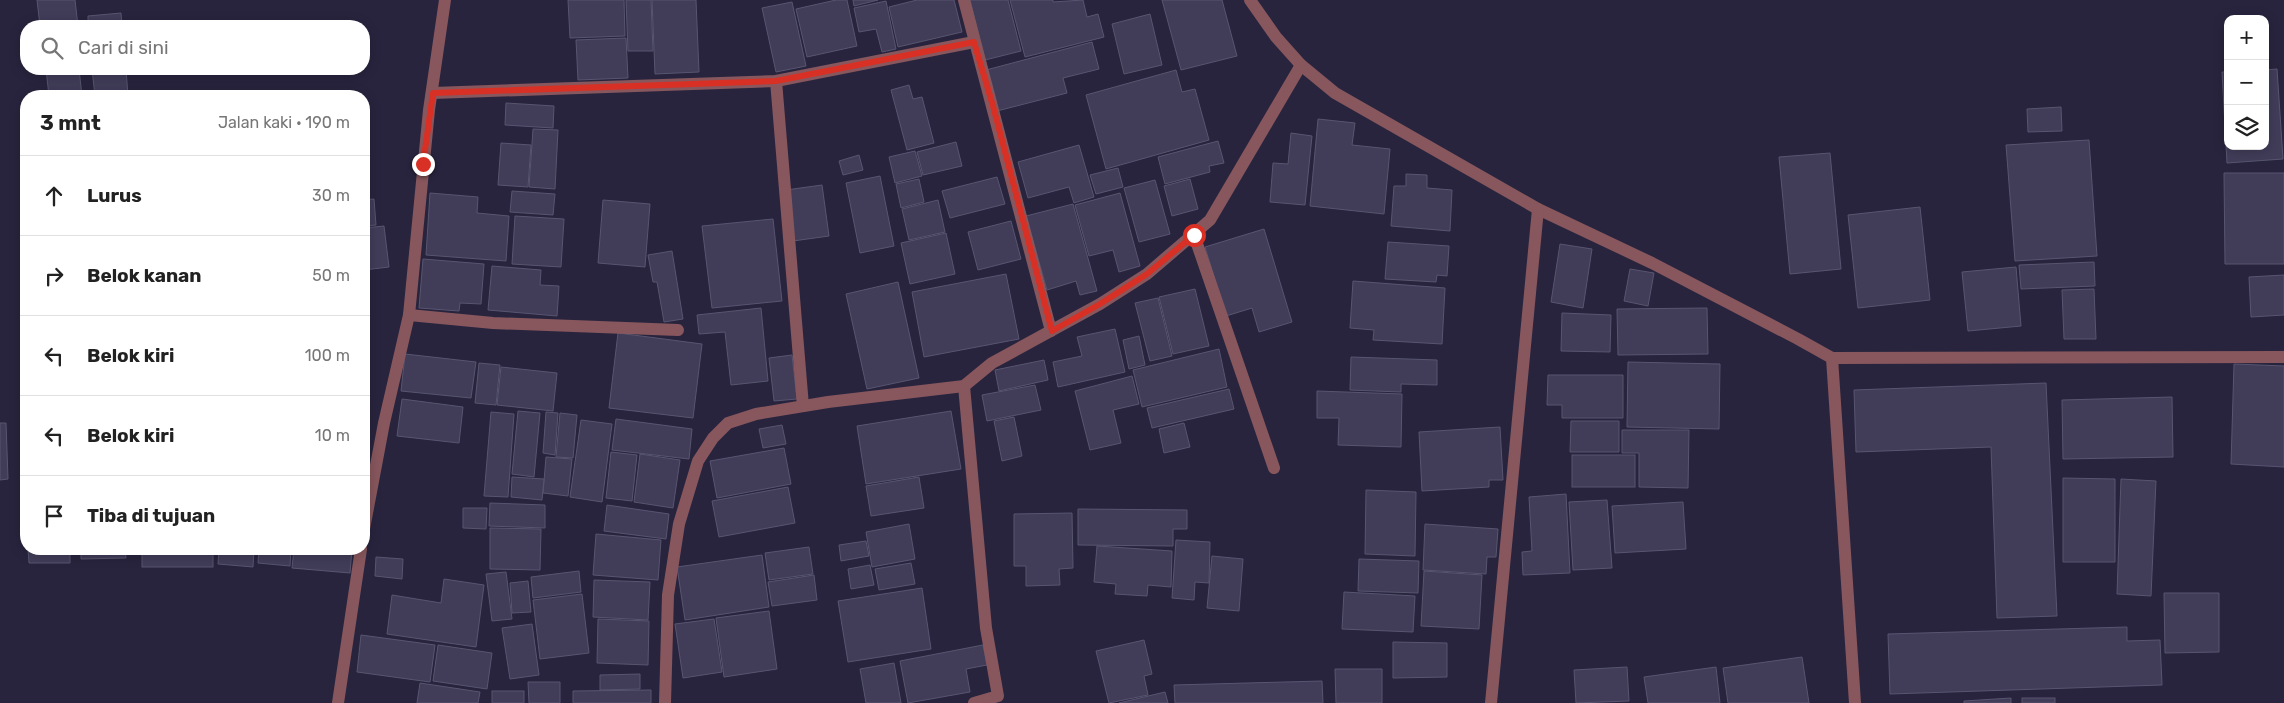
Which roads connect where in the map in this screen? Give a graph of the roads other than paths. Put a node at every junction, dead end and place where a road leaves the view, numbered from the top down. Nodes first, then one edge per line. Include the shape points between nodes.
1 (445, 0) edge
2 (964, 0) edge
3 (1250, 0) edge
4 (974, 42) junction
5 (1301, 65) junction
6 (776, 81) junction
7 (433, 93) junction
8 (1538, 209) junction
9 (1194, 235) junction
10 (409, 315) junction
11 (678, 330) dead end
12 (1052, 331) junction
13 (2284, 357) edge
14 (1832, 358) junction
15 (964, 386) junction
16 (803, 406) junction
17 (1274, 468) dead end
18 (370, 497) edge
19 (360, 555) edge
20 (999, 699) edge
21 (338, 703) edge
22 (665, 703) edge
23 (974, 703) edge
24 (1491, 703) edge
25 (1856, 703) edge

1 - 7 street
2 - 4 street
3 - 5 street
4 - 6 street
4 - 12 street
5 - 8 street via 1351,104
5 - 9 street via 1210,220
6 - 7 street
6 - 16 street
7 - 10 street
8 - 14 street via 1652,263
8 - 24 street
9 - 12 street via 1147,274
9 - 17 street
10 - 11 street via 493,323
10 - 18 street
12 - 15 street via 992,363
13 - 14 street
14 - 25 street
15 - 16 street
15 - 20 street via 986,628
16 - 22 street via 756,414 728,423 712,438 698,461 679,524 668,596
19 - 21 street
20 - 23 street

